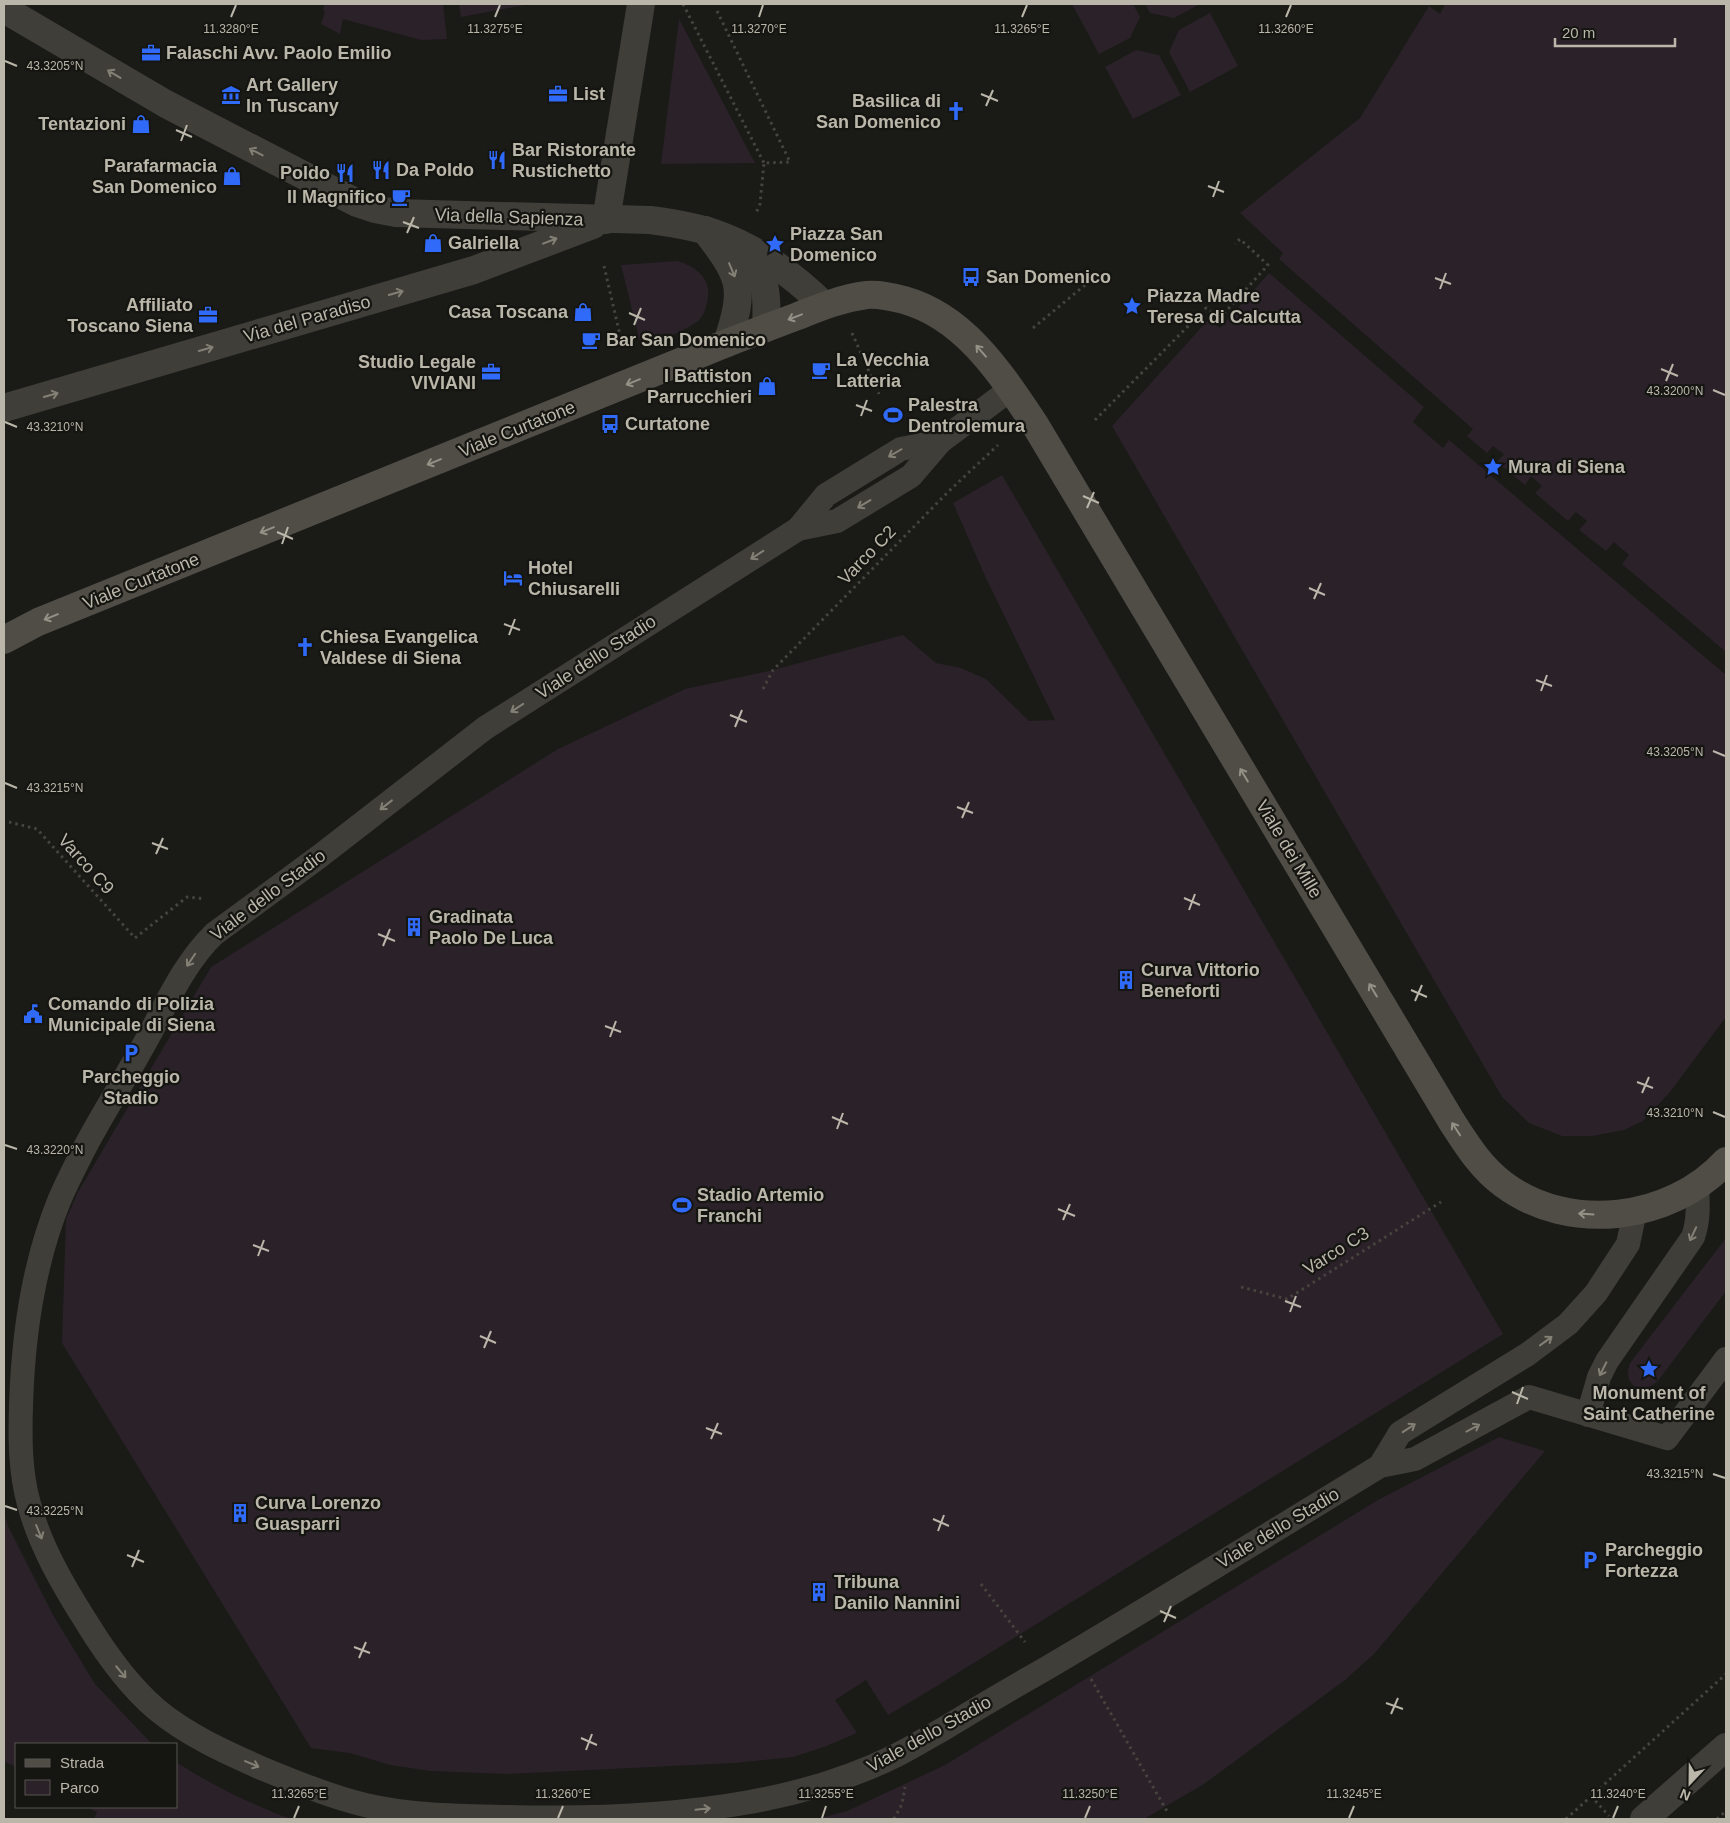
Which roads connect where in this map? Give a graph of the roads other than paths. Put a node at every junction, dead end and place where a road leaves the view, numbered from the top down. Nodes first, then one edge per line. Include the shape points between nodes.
1 (641, 4) edge
2 (4, 9) edge
3 (606, 220) junction
4 (705, 230) junction
5 (740, 245) junction
6 (824, 305) junction
7 (766, 328) junction
8 (727, 343) junction
9 (1011, 389) junction
10 (4, 408) edge
11 (4, 640) edge
12 (1726, 1161) edge
13 (1696, 1186) junction
14 (1635, 1211) junction
15 (1726, 1359) edge
16 (1588, 1415) junction
17 (1380, 1466) junction
18 (1726, 1747) edge
19 (1644, 1819) edge

1 - 3 street
3 -> 2 street, Via della Sapienza via 396,213 357,203 199,122
3 - 4 street, Via della Sapienza via 650,220
10 -> 3 street, Via del Paradiso via 474,270
4 - 5 street, Via della Sapienza
4 -> 8 street via 726,257 739,292
5 - 6 street, Via della Sapienza via 796,279
5 - 7 street via 765,285
6 -> 7 street, Viale Curtatone
9 -> 6 street, Viale Curtatone via 972,341 924,307 878,295 848,298
7 - 8 street, Viale Curtatone
8 -> 11 street, Viale Curtatone via 38,622
14 -> 9 street, Viale dei Mille via 1592,1214 1547,1207 1508,1188 1475,1156
9 -> 17 lane, Viale dello Stadio via 942,441 901,449 826,495 798,529 485,728 203,944 94,1131 53,1216 33,1288 22,1375 20,1434 24,1485 30,1512 76,1606 115,1665 136,1690 180,1727 238,1758 303,1786 360,1804 465,1816 538,1818 708,1808 755,1801 857,1773 899,1754 1045,1669
12 - 13 street, Viale dei Mille
13 - 14 street, Viale dei Mille via 1666,1203
13 -> 16 lane via 1698,1209 1692,1237 1606,1361
17 -> 14 lane, Viale dello Stadio via 1400,1434 1528,1354 1568,1324 1596,1293 1628,1244
15 - 16 lane via 1667,1438
17 -> 16 lane, Viale dello Stadio via 1415,1459 1528,1398
18 - 19 street

